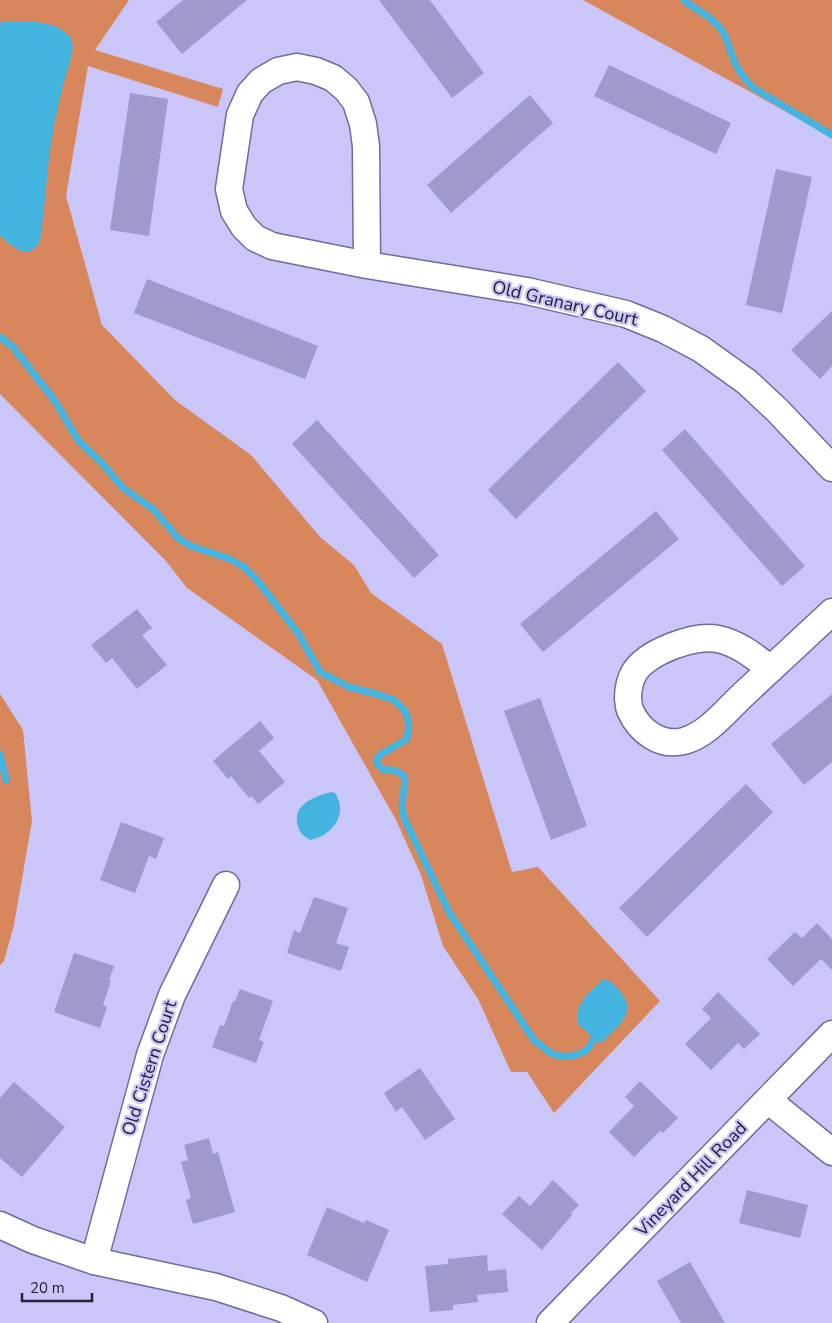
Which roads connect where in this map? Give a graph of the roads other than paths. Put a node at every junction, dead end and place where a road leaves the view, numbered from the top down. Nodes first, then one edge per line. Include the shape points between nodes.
1 (367, 265) junction
2 (832, 468) edge
3 (832, 612) edge
4 (771, 669) junction
5 (226, 884) dead end
6 (832, 1034) edge
7 (768, 1100) junction
8 (832, 1152) edge
9 (0, 1225) edge
10 (94, 1261) junction
11 (557, 1321) edge
12 (314, 1323) edge

1 - 1 street, Old Granary Court via 366,146 356,102 333,78 316,71 297,67 278,71 261,81 250,93 240,115 229,189 234,211 244,227 272,246
1 - 2 street, Old Granary Court via 526,292 626,314 663,329 701,349 747,382
3 - 4 street
4 - 4 street via 702,733 683,741 666,742 649,736 629,708 628,691 634,672 671,645 718,639 742,648
5 - 10 street, Old Cistern Court via 172,995 153,1046
6 - 7 street, Vineyard Hill Road
7 - 8 street
7 - 11 street, Vineyard Hill Road
9 - 10 street
10 - 12 street via 216,1287 282,1308

